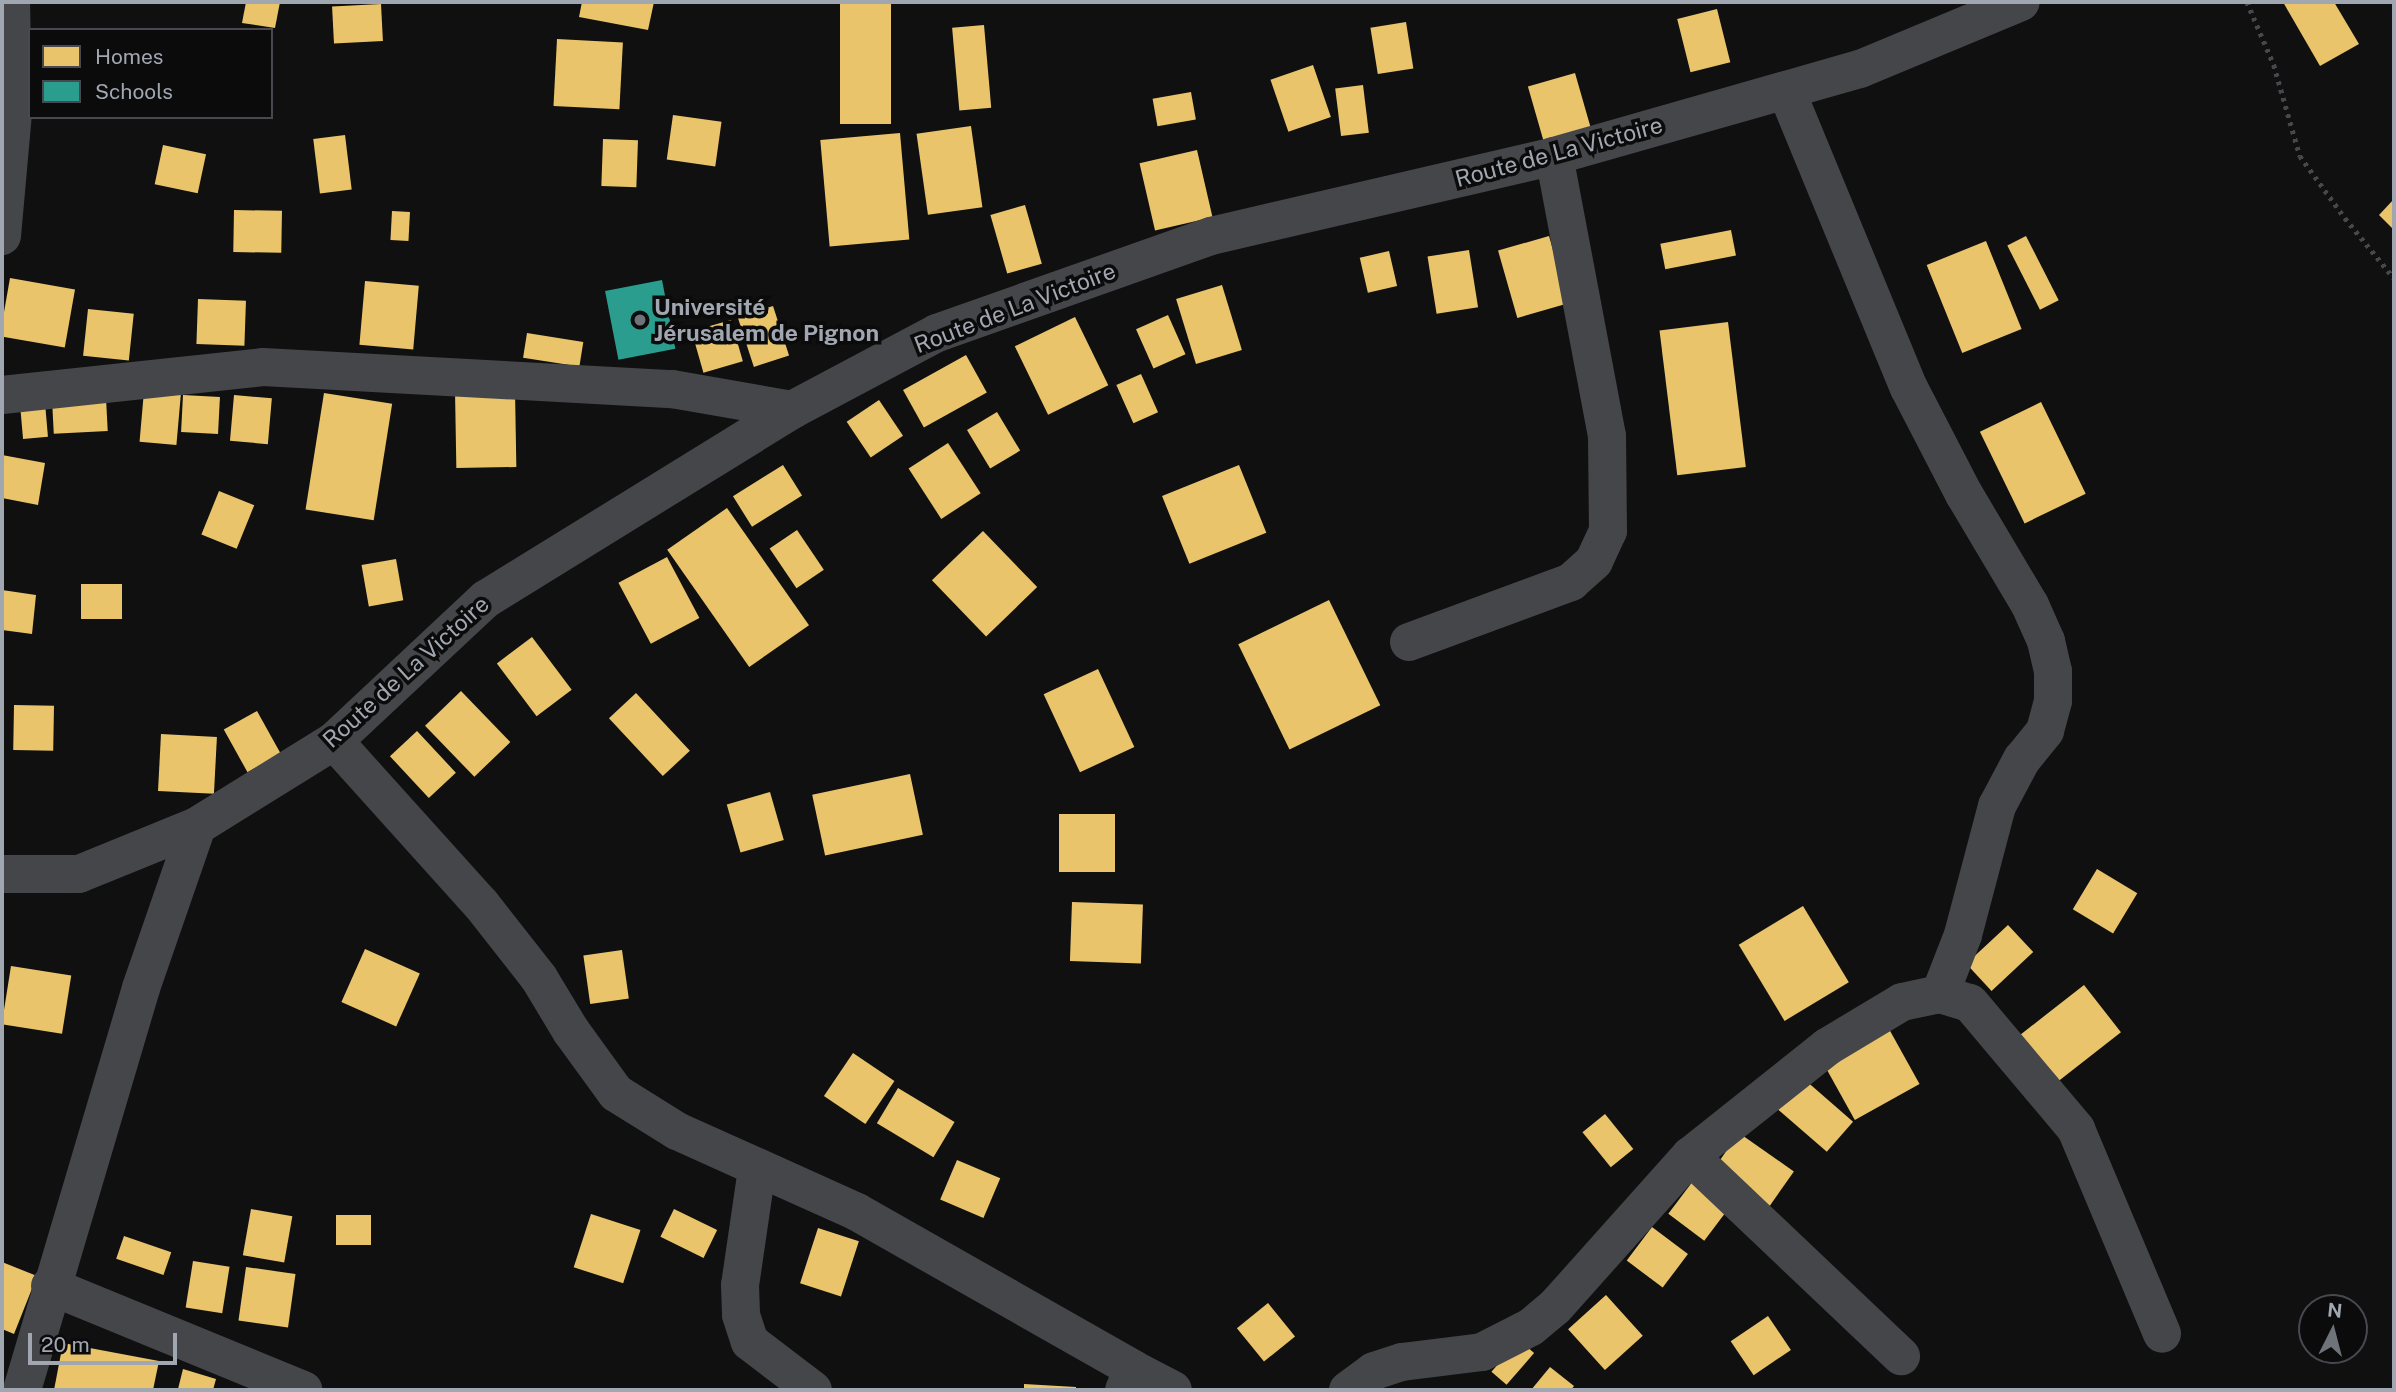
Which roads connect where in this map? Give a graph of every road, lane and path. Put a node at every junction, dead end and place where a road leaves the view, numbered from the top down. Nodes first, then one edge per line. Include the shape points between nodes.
1 (11, 2) edge
2 (2021, 2) edge
3 (2247, 2) edge
4 (1786, 90) junction
5 (1554, 156) junction
6 (2, 236) edge
7 (2394, 278) edge
8 (2, 396) edge
9 (792, 410) junction
10 (1409, 642) dead end
11 (334, 741) junction
12 (197, 826) junction
13 (2, 874) edge
14 (1940, 994) junction
15 (1690, 1156) junction
16 (757, 1169) junction
17 (50, 1286) junction
18 (2162, 1334) dead end
19 (1901, 1356) dead end
20 (1128, 1379) edge
21 (22, 1390) edge
22 (304, 1390) edge
23 (813, 1390) edge
24 (1173, 1390) edge
25 (1348, 1390) edge

1 - 6 street via 13,113
2 - 4 street, Route de La Victoire via 1860,69
3 - 7 path via 2274,65 2300,156
4 - 5 street, Route de La Victoire
4 - 14 street via 1909,388 2030,606 2053,671 2053,701 2045,731 2015,771 1997,807 1963,935
5 - 9 street, Route de La Victoire via 1211,236 937,333
5 - 10 street via 1607,436 1608,531 1594,561 1571,582
8 - 9 street via 263,367 672,389
9 - 11 street, Route de La Victoire via 486,599
11 - 12 street, Route de La Victoire
11 - 16 street via 481,904 539,978 616,1093 677,1131
12 - 13 street, Route de La Victoire via 79,874
12 - 17 street via 141,988
14 - 15 street via 1902,1002 1827,1047
14 - 18 street via 1970,1003 2076,1129
15 - 19 street
15 - 25 street via 1555,1307 1531,1327 1482,1352 1402,1362 1374,1371
16 - 20 street via 856,1212
16 - 23 street via 740,1285 741,1315 750,1342
17 - 21 street
17 - 22 street
20 - 24 street

